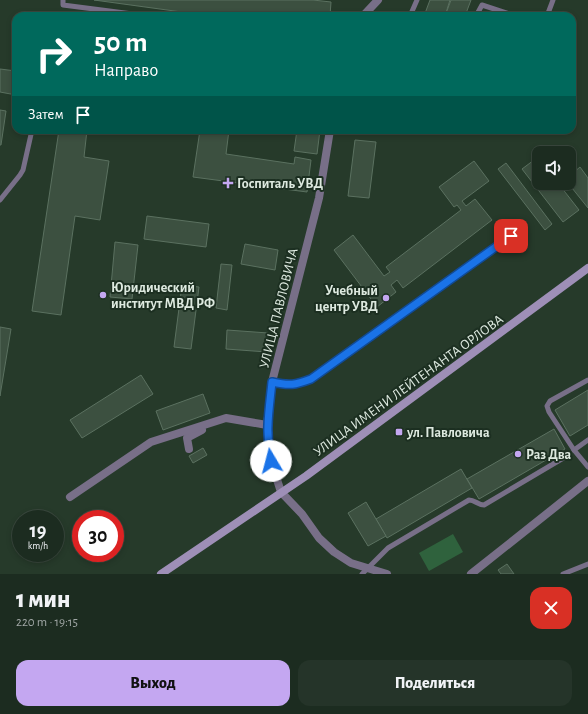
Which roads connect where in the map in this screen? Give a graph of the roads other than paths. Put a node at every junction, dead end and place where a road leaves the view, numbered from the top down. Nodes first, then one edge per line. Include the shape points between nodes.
1 (64, 0) edge
2 (378, 0) edge
3 (417, 0) edge
4 (553, 0) edge
5 (120, 12) edge
6 (368, 12) edge
7 (412, 12) edge
8 (478, 12) edge
9 (504, 12) edge
10 (548, 12) edge
11 (31, 134) edge
12 (329, 134) edge
13 (0, 200) edge
14 (523, 227) dead end
15 (588, 268) edge
16 (588, 380) edge
17 (272, 382) junction
18 (226, 418) junction
19 (267, 425) junction
20 (588, 440) edge
21 (189, 449) dead end
22 (574, 450) junction
23 (565, 457) dead end
24 (588, 467) edge
25 (588, 480) edge
26 (281, 492) junction
27 (70, 497) dead end
28 (588, 564) edge
29 (364, 571) edge
30 (161, 574) edge
31 (387, 574) edge
32 (471, 574) edge
33 (563, 574) edge

1 - 5 lane via 63,4
2 - 6 street
3 - 7 lane
4 - 10 lane
8 - 9 lane via 482,5
11 - 13 lane via 23,170
12 - 17 street, УЛИЦА ПАВЛОВИЧА via 319,198
14 - 17 lane via 311,379 287,386
15 - 26 main road, УЛИЦА ИМЕНИ ЛЕЙТЕНАНТА ОРЛОВА
16 - 22 lane via 550,401 547,406
17 - 19 street, УЛИЦА ПАВЛОВИЧА
18 - 19 street
18 - 21 street via 186,438
18 - 27 street via 151,442
19 - 26 street, УЛИЦА ПАВЛОВИЧА via 271,461
20 - 22 lane
22 - 24 lane
23 - 29 lane via 484,505 469,500 388,548
25 - 32 street
26 - 29 street via 327,546
26 - 30 main road, УЛИЦА ИМЕНИ ЛЕЙТЕНАНТА ОРЛОВА
28 - 33 lane
29 - 31 street

